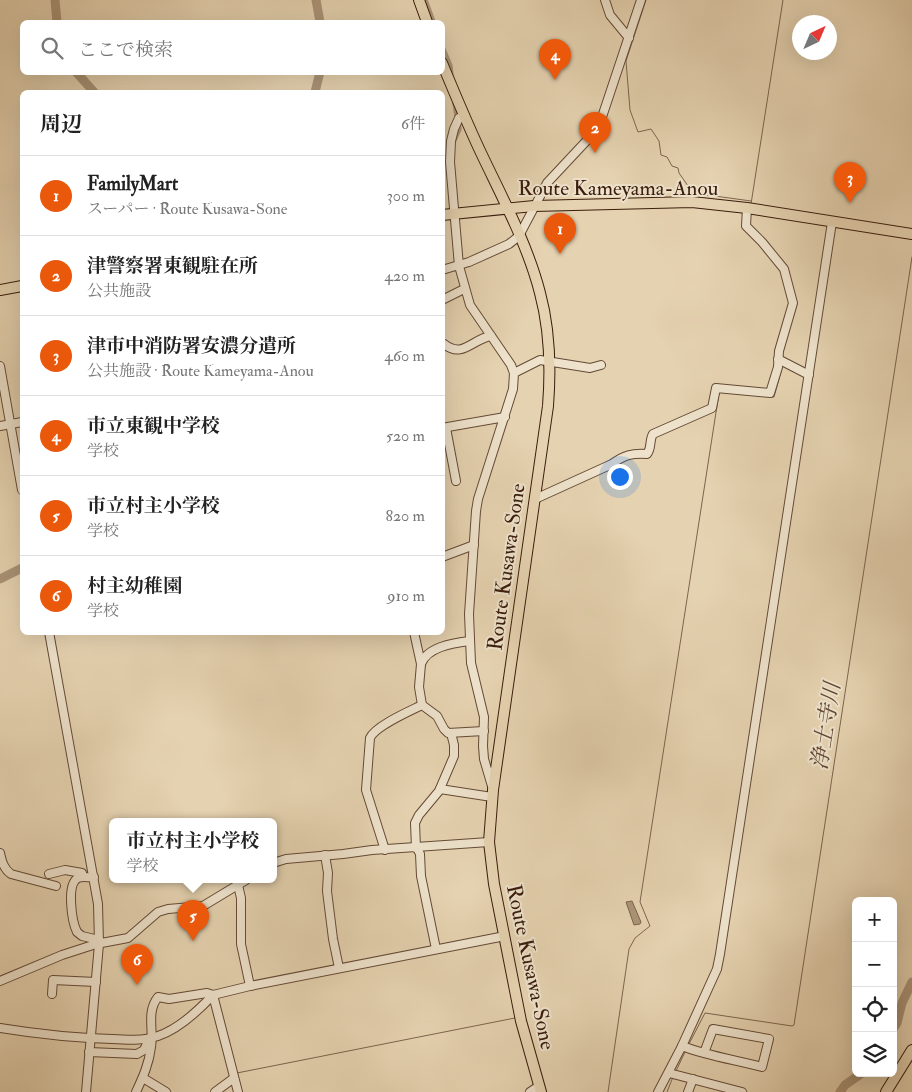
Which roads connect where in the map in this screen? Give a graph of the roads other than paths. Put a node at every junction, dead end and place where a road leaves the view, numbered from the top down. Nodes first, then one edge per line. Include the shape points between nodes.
1 (419, 0) edge
2 (605, 0) edge
3 (641, 0) edge
4 (427, 20) edge
5 (628, 38) junction
6 (445, 70) edge
7 (464, 115) junction
8 (534, 206) junction
9 (508, 208) junction
10 (751, 209) junction
11 (454, 213) junction
12 (445, 214) edge
13 (832, 222) junction
14 (912, 234) edge
15 (519, 236) junction
16 (459, 266) junction
17 (445, 269) edge
18 (20, 286) edge
19 (0, 290) edge
20 (465, 290) junction
21 (445, 298) edge
22 (491, 336) junction
23 (445, 345) edge
24 (778, 359) junction
25 (550, 362) junction
26 (601, 365) dead end
27 (0, 366) edge
28 (514, 373) junction
29 (809, 375) junction
30 (505, 417) junction
31 (20, 422) edge
32 (10, 424) junction
33 (0, 426) edge
34 (445, 428) edge
35 (445, 432) edge
36 (20, 479) edge
37 (456, 481) dead end
38 (535, 499) junction
39 (474, 545) junction
40 (445, 556) edge
41 (50, 635) edge
42 (415, 635) edge
43 (469, 641) junction
44 (421, 664) junction
45 (422, 705) junction
46 (484, 731) junction
47 (451, 733) junction
48 (440, 789) junction
49 (493, 794) junction
50 (489, 842) junction
51 (417, 848) junction
52 (385, 850) junction
53 (0, 853) edge
54 (325, 856) junction
55 (277, 862) edge
56 (49, 874) dead end
57 (83, 877) junction
58 (94, 877) junction
59 (241, 883) edge
60 (238, 885) junction
61 (56, 886) dead end
62 (505, 936) junction
63 (99, 942) junction
64 (436, 949) junction
65 (339, 968) junction
66 (0, 981) edge
67 (96, 982) junction
68 (250, 986) junction
69 (52, 994) dead end
70 (213, 995) junction
71 (2, 1028) edge
72 (151, 1038) junction
73 (90, 1039) junction
74 (682, 1046) junction
75 (912, 1050) edge
76 (89, 1052) junction
77 (704, 1053) junction
78 (669, 1073) junction
79 (143, 1078) junction
80 (234, 1078) junction
81 (693, 1080) junction
82 (540, 1089) edge
83 (86, 1092) edge
84 (136, 1092) edge
85 (166, 1092) edge
86 (215, 1092) edge
87 (238, 1092) edge
88 (530, 1092) edge
89 (658, 1092) edge
90 (688, 1092) edge
91 (742, 1092) edge
92 (886, 1092) edge

1 - 4 main road
2 - 5 street via 612,19
3 - 5 street
5 - 8 street via 601,120 591,136 547,183
6 - 7 main road, Route Kusawa-Sone
7 - 9 main road, Route Kusawa-Sone
7 - 11 street via 459,118 451,142
8 - 9 main road, Route Kameyama-Anou
8 - 10 main road, Route Kameyama-Anou via 692,202
8 - 15 street
9 - 11 main road, Route Kameyama-Anou
9 - 15 main road, Route Kusawa-Sone
10 - 13 main road, Route Kameyama-Anou
10 - 24 street via 746,226 784,269 793,304
11 - 12 main road, Route Kameyama-Anou
11 - 16 street
13 - 14 main road, Route Kameyama-Anou
13 - 29 street
15 - 16 street via 509,244
15 - 25 main road, Route Kusawa-Sone via 540,294
16 - 17 street
16 - 20 street
18 - 19 main road
20 - 21 street
20 - 22 street via 470,305
22 - 23 street via 460,350 451,350
22 - 28 street
24 - 29 street
24 - 38 street via 770,393 716,388 712,408 653,434 647,454 623,456
25 - 26 street via 590,368
25 - 28 street via 540,360
25 - 38 main road, Route Kusawa-Sone via 548,406
27 - 32 street
28 - 30 street
29 - 74 street via 720,954 717,969
30 - 34 street
30 - 39 street via 478,498
31 - 32 street
32 - 33 street
32 - 36 street
35 - 37 street
38 - 49 main road, Route Kusawa-Sone
39 - 40 street
39 - 43 street
41 - 58 street
42 - 44 street
43 - 44 street via 429,653
43 - 46 street
44 - 45 street via 419,687
45 - 47 street via 437,716 445,731
45 - 52 street via 374,732 370,738 366,790
46 - 47 street
46 - 49 street via 482,746
47 - 48 street via 454,756
48 - 49 street
48 - 51 street via 417,818 414,831
49 - 50 main road, Route Kusawa-Sone
50 - 51 street
50 - 62 main road, Route Kusawa-Sone
51 - 52 street
51 - 64 street
52 - 54 street
53 - 61 street via 6,870 11,874
54 - 55 street
54 - 65 street via 328,873 326,891
56 - 57 street via 65,870 82,872
57 - 58 street
57 - 63 street via 77,878 71,888 75,929 80,935
58 - 63 street
59 - 60 street
60 - 63 street via 203,906 158,912 128,938
60 - 68 street via 241,944
62 - 64 street
62 - 82 main road, Route Kusawa-Sone via 521,1022
63 - 66 street
63 - 67 street
64 - 65 street
65 - 68 street
67 - 69 street via 53,980
67 - 73 street
68 - 70 street
70 - 72 street via 178,1026
70 - 72 street via 158,998 152,1008
70 - 80 street
71 - 73 street
72 - 73 street
72 - 76 street via 144,1050 137,1054
72 - 79 street via 148,1066
73 - 76 street
74 - 77 street
74 - 78 street
75 - 92 main road
76 - 83 street
77 - 77 street via 762,1067 769,1039 713,1029
78 - 81 street
78 - 89 street
79 - 84 street
79 - 85 street
80 - 86 street
80 - 87 street
81 - 90 street
81 - 91 street
82 - 88 street

